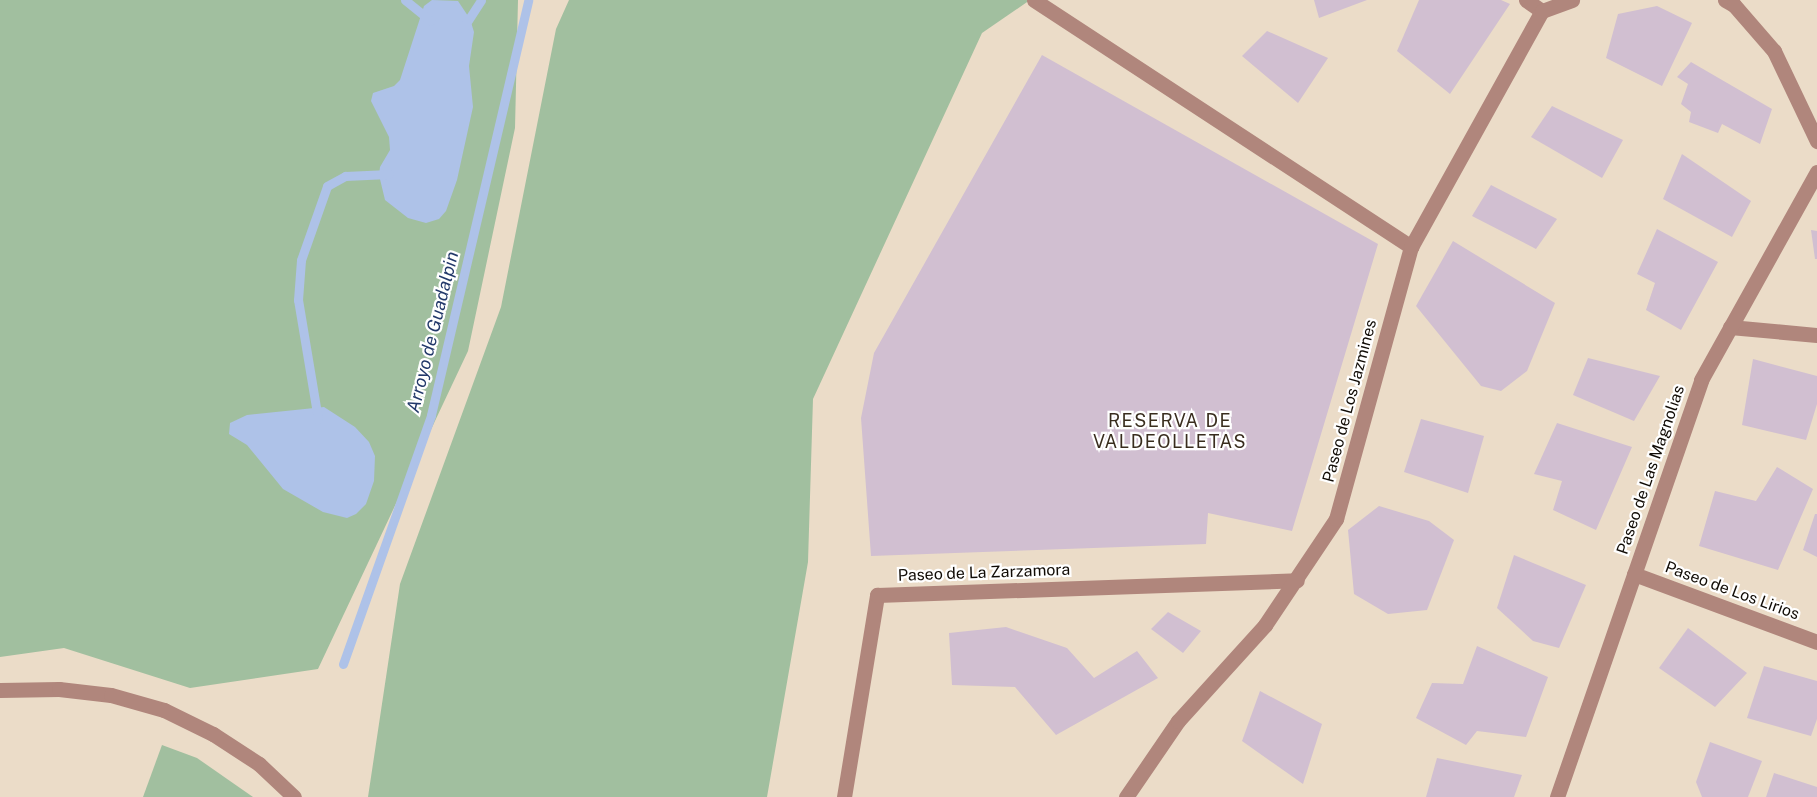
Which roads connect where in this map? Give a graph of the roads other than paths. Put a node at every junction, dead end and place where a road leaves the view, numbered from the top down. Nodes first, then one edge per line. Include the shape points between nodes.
1 (1034, 0) edge
2 (1526, 0) edge
3 (1572, 0) edge
4 (1725, 0) edge
5 (1542, 11) junction
6 (1817, 141) edge
7 (1817, 172) edge
8 (1411, 247) junction
9 (1730, 327) junction
10 (1817, 335) edge
11 (1634, 574) junction
12 (1298, 580) junction
13 (1817, 642) edge
14 (0, 690) edge
15 (294, 797) edge
16 (844, 797) edge
17 (1126, 797) edge
18 (1557, 797) edge

1 - 8 street
2 - 5 street
3 - 5 street
4 - 6 street via 1734,5 1774,51
5 - 8 street, Paseo de Los Jazmines
7 - 9 street, Paseo de Las Magnolias
8 - 12 street, Paseo de Los Jazmines via 1336,519
9 - 10 street
9 - 11 street, Paseo de Las Magnolias via 1701,380
11 - 13 street, Paseo de Los Lirios
11 - 18 street, Paseo de Las Magnolias
12 - 16 street, Paseo de La Zarzamora via 877,595
12 - 17 street, Paseo de Los Jazmines via 1265,625 1178,721
14 - 15 street via 59,689 111,695 164,710 250,758

